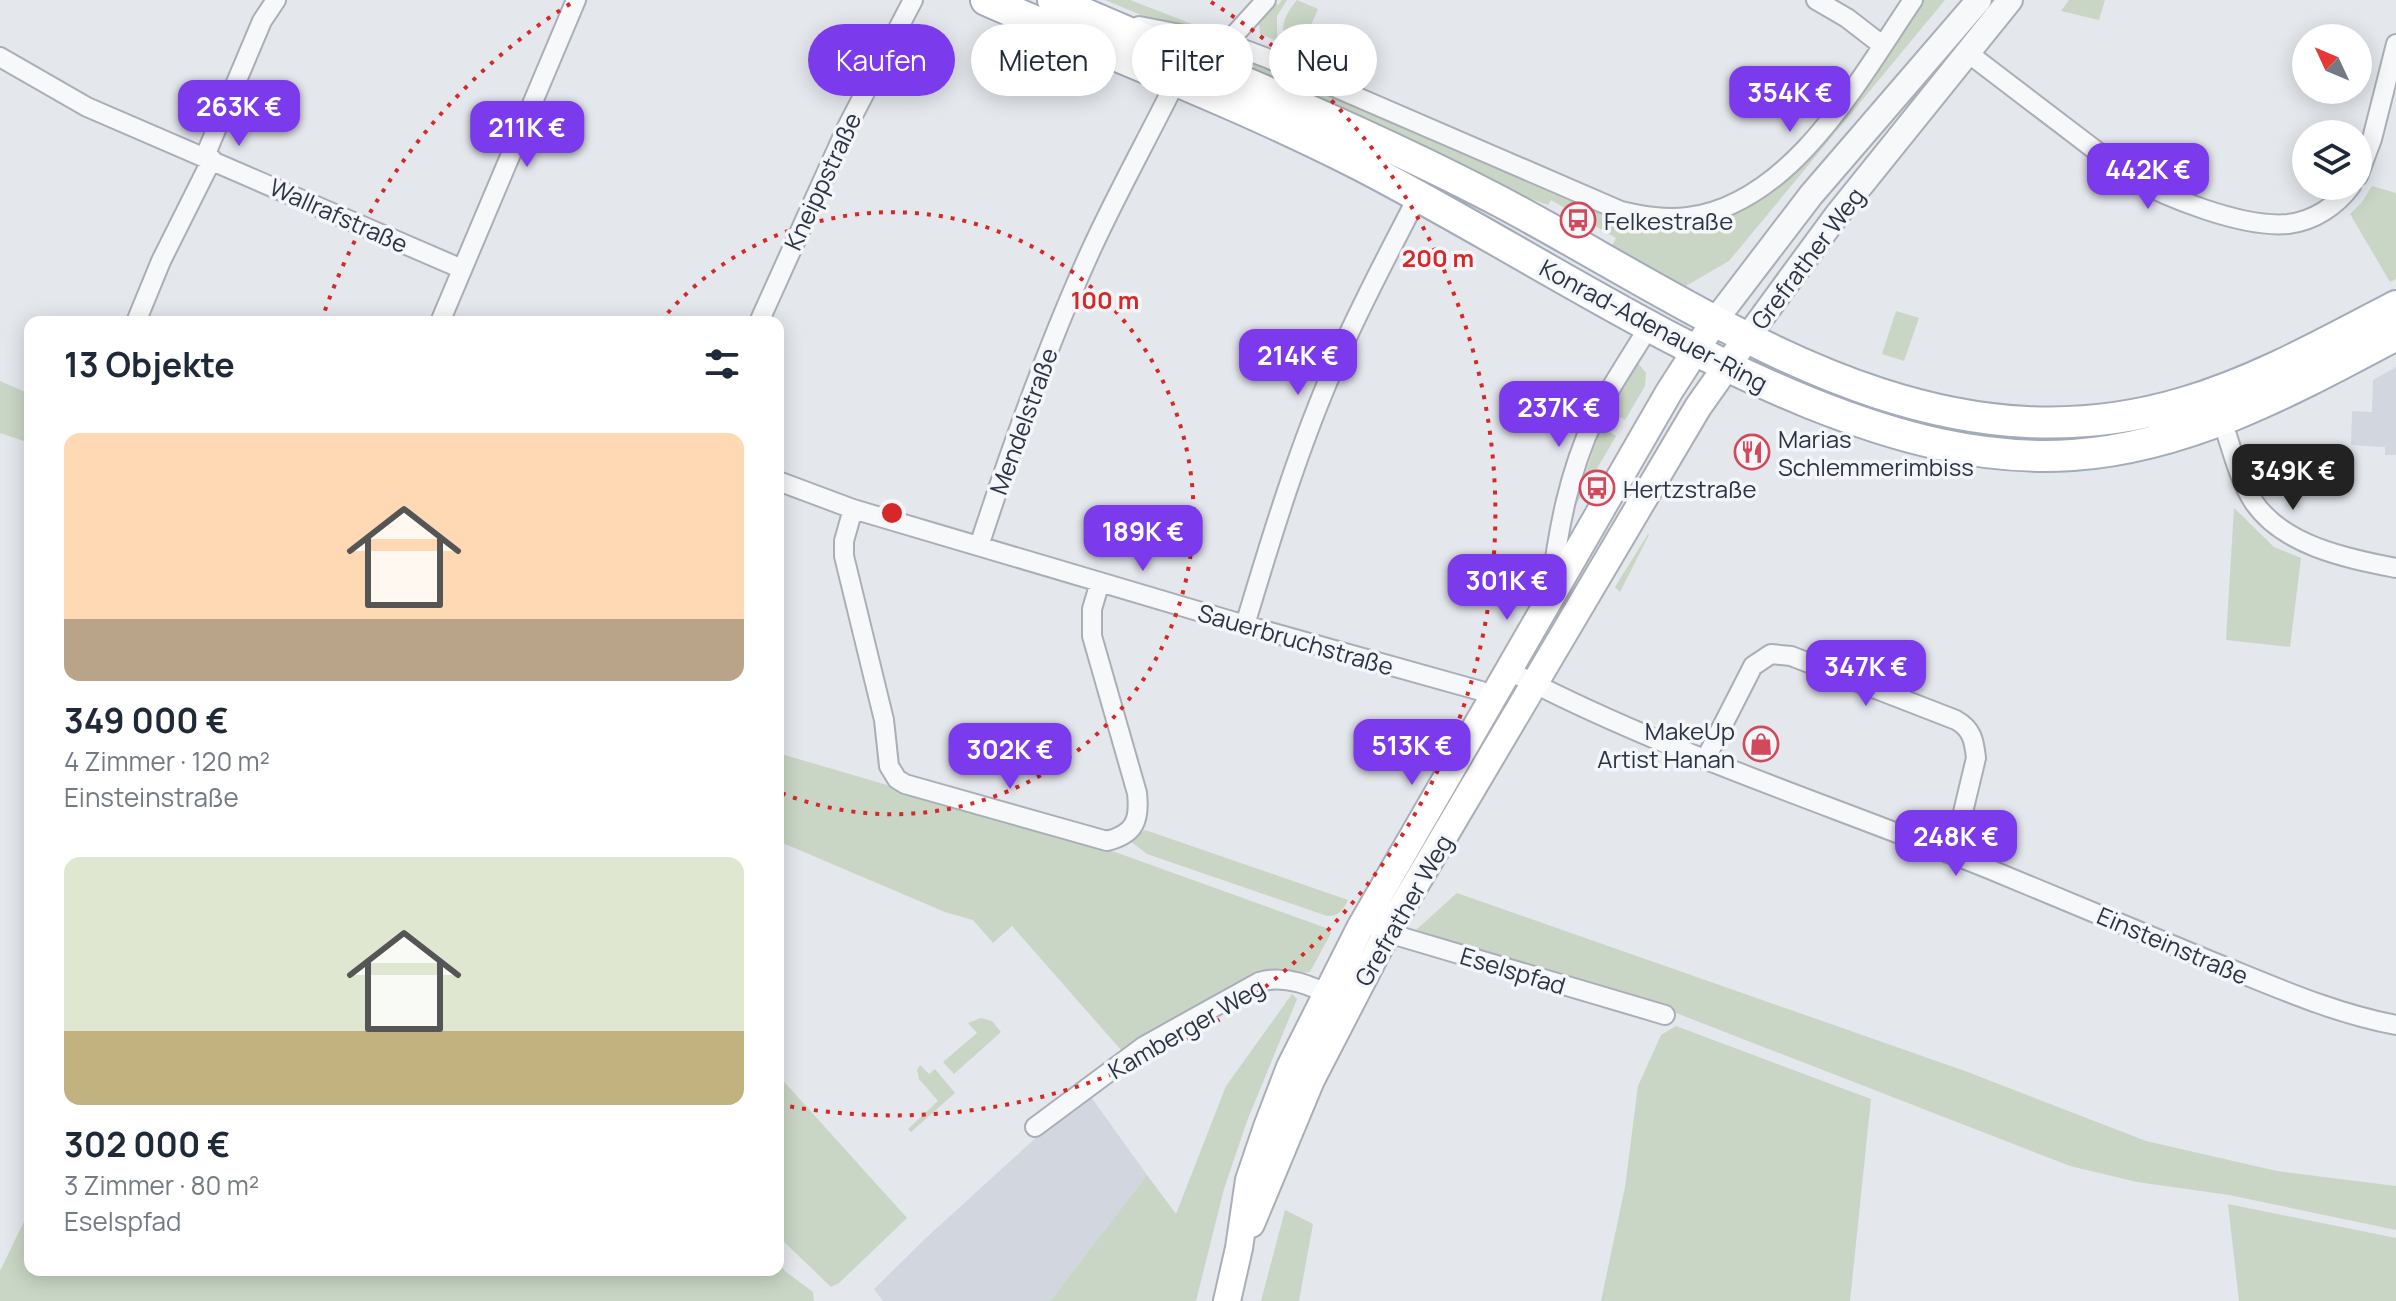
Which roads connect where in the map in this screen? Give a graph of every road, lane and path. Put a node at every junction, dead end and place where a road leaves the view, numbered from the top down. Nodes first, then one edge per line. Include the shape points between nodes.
1 (276, 0) edge
2 (576, 0) edge
3 (913, 0) edge
4 (986, 0) edge
5 (1053, 0) edge
6 (1266, 0) edge
7 (1816, 0) edge
8 (1913, 0) edge
9 (1979, 0) edge
10 (2010, 0) edge
11 (1086, 14) junction
12 (1135, 24) edge
13 (1244, 24) edge
14 (2396, 44) edge
15 (1882, 45) junction
16 (1253, 53) edge
17 (1968, 53) junction
18 (0, 57) edge
19 (1132, 62) edge
20 (1168, 96) edge
21 (1209, 96) edge
22 (2372, 136) edge
23 (209, 158) junction
24 (1418, 196) junction
25 (2338, 200) edge
26 (462, 269) junction
27 (2396, 306) edge
28 (138, 316) edge
29 (442, 316) edge
30 (762, 316) edge
31 (1714, 322) junction
32 (1648, 328) junction
33 (2396, 335) edge
34 (1746, 339) junction
35 (1694, 350) junction
36 (1726, 366) junction
37 (2222, 420) junction
38 (784, 483) edge
39 (853, 509) junction
40 (979, 546) junction
41 (2396, 568) edge
42 (1100, 582) junction
43 (1550, 599) junction
44 (1245, 625) junction
45 (1508, 670) junction
46 (1533, 683) junction
47 (1493, 697) junction
48 (1706, 758) junction
49 (1953, 854) junction
50 (1360, 928) junction
51 (1388, 931) junction
52 (1338, 998) junction
53 (1665, 1015) dead end
54 (2396, 1025) edge
55 (1035, 1127) dead end
56 (1227, 1301) edge

1 - 23 street via 262,21
2 - 26 street
3 - 30 street, Kneippstraße via 847,127
4 - 19 main road, Konrad-Adenauer-Ring
5 - 11 main road, Konrad-Adenauer-Ring
6 - 13 street
7 - 15 street
8 - 15 street
9 - 31 street, Grefrather Weg via 1811,195
10 - 17 street, Grefrather Weg
11 - 12 street
11 - 31 main road, Konrad-Adenauer-Ring via 1418,159
14 - 22 street
15 - 16 street via 1802,153 1763,186 1717,210 1650,218 1621,211
17 - 25 street via 2156,192 2264,223 2290,224 2313,217
17 - 34 street, Grefrather Weg via 1830,224
18 - 23 street, Wallrafstraße via 87,107
20 - 40 street, Mendelstraße via 1054,335
21 - 24 main road, Konrad-Adenauer-Ring
23 - 26 street, Wallrafstraße
23 - 28 street
24 - 32 main road, Konrad-Adenauer-Ring
24 - 44 street via 1306,433
26 - 29 street
27 - 34 main road, Konrad-Adenauer-Ring via 2227,389 2142,413 2072,423 2020,423 1918,406
31 - 34 main road, Konrad-Adenauer-Ring
31 - 35 main road, Grefrather Weg
32 - 35 main road, Konrad-Adenauer-Ring
32 - 43 street, Grefrather Weg via 1579,456
33 - 37 main road, Konrad-Adenauer-Ring
34 - 36 main road, Grefrather Weg
35 - 36 main road, Konrad-Adenauer-Ring
35 - 43 main road, Grefrather Weg
36 - 37 main road, Konrad-Adenauer-Ring via 1899,436 1979,452 2025,456 2112,450
36 - 46 main road, Grefrather Weg
37 - 41 street via 2240,473 2272,522 2290,536 2325,549
38 - 39 street, Sauerbruchstraße
39 - 40 street, Sauerbruchstraße
39 - 42 street via 844,556 884,720 889,766 897,779 1107,841 1129,830 1138,808 1092,636
40 - 42 street, Sauerbruchstraße
42 - 44 street, Sauerbruchstraße
43 - 45 main road, Grefrather Weg
44 - 47 street, Sauerbruchstraße
45 - 46 street, Einsteinstraße
45 - 47 main road, Grefrather Weg
46 - 48 street, Einsteinstraße
46 - 51 main road, Grefrather Weg
47 - 50 main road, Grefrather Weg
48 - 49 street, Einsteinstraße
48 - 49 street via 1753,666 1771,654 1791,656 1944,715 1968,727 1976,758
49 - 54 street, Einsteinstraße via 2280,990
50 - 51 street, Eselspfad
50 - 52 main road, Grefrather Weg
51 - 52 main road, Grefrather Weg
51 - 53 street, Eselspfad
52 - 55 street, Kamberger Weg via 1287,979 1259,982 1144,1046
52 - 56 main road, Grefrather Weg via 1269,1187 1239,1248

